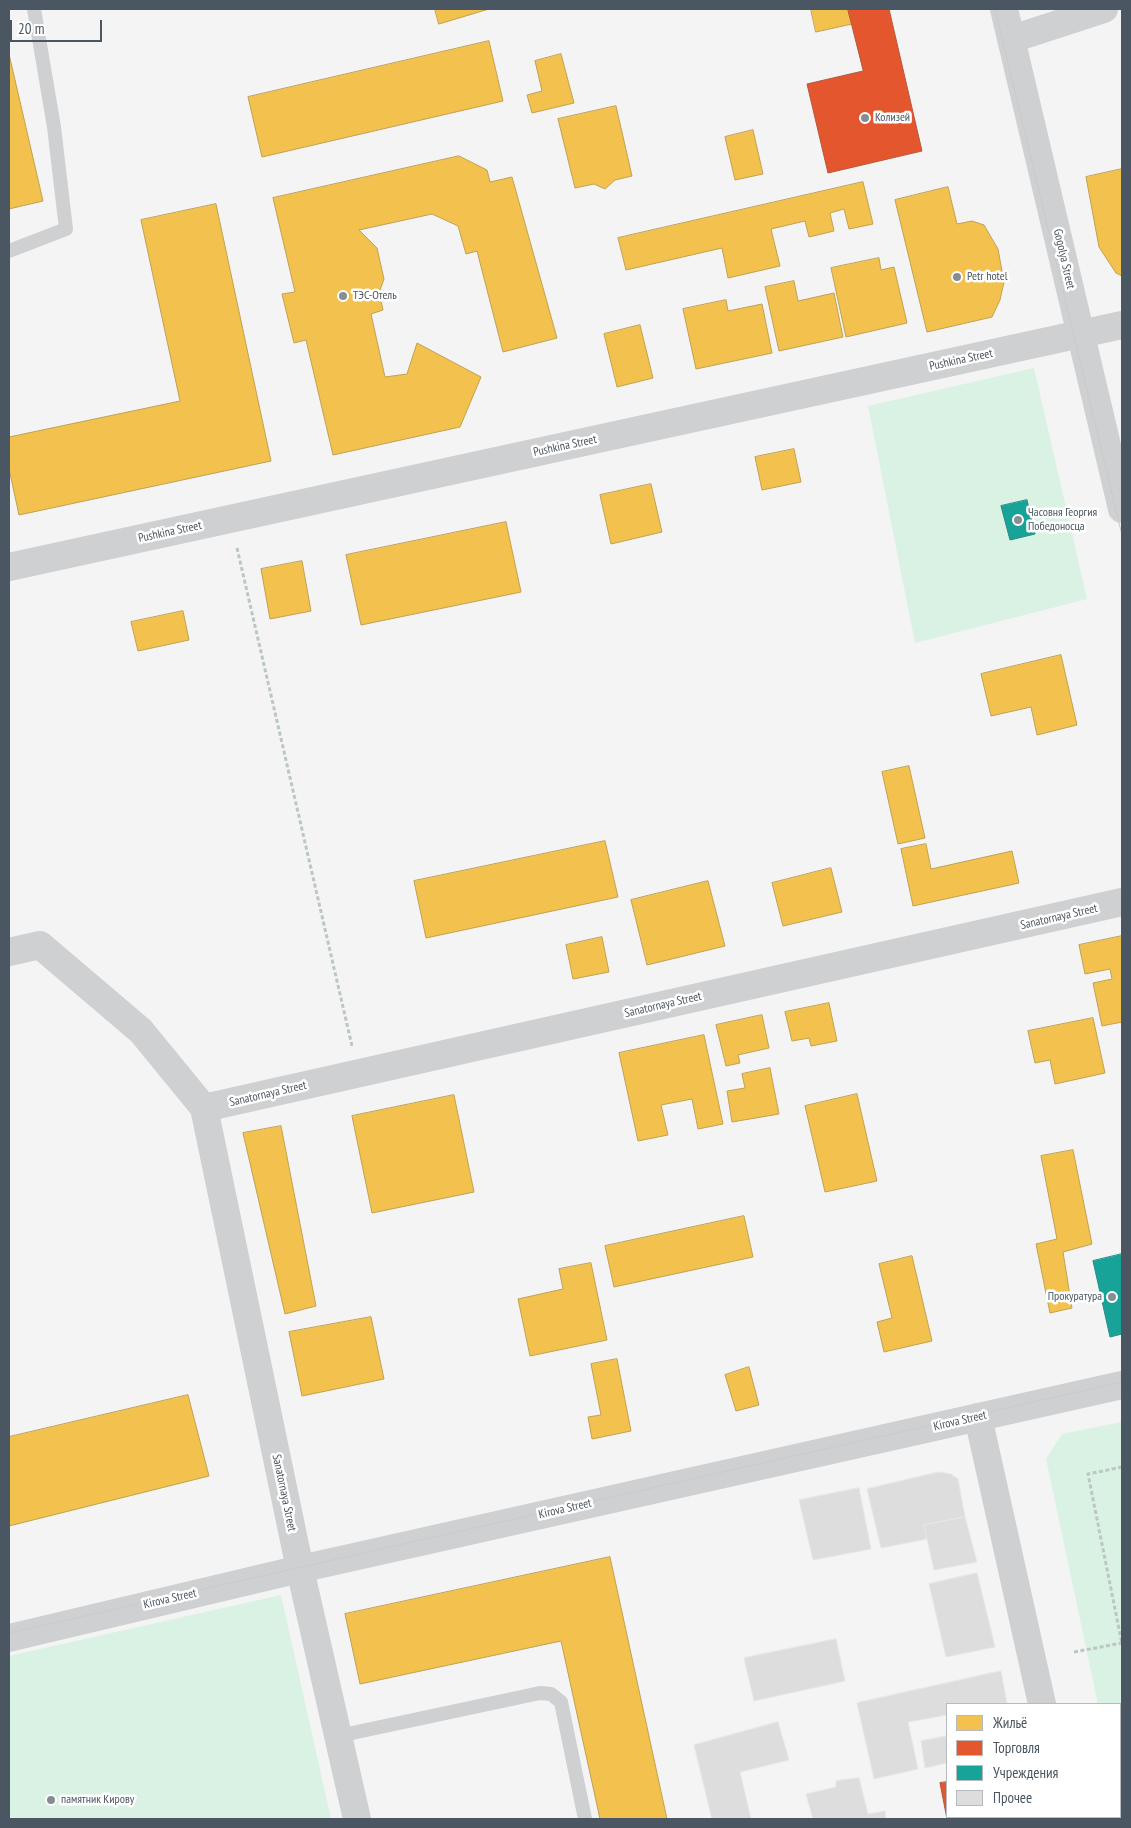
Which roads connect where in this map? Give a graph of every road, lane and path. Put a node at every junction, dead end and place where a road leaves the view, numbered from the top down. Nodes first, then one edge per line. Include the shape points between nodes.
1 (34, 9) edge
2 (1004, 9) edge
3 (1104, 9) edge
4 (1012, 39) junction
5 (9, 251) edge
6 (1122, 325) edge
7 (1081, 334) junction
8 (1117, 462) edge
9 (1122, 509) edge
10 (231, 518) junction
11 (9, 567) edge
12 (1122, 902) edge
13 (9, 952) edge
14 (359, 1073) junction
15 (204, 1108) junction
16 (1122, 1385) edge
17 (978, 1417) junction
18 (1122, 1467) edge
19 (300, 1569) junction
20 (9, 1638) edge
21 (1122, 1644) edge
22 (1074, 1652) dead end
23 (1042, 1703) edge
24 (338, 1736) junction
25 (357, 1819) edge
26 (585, 1819) edge

1 - 5 lane via 54,127 66,228
2 - 4 street, Gogolya Street
3 - 4 street
4 - 7 street, Gogolya Street
6 - 7 street, Pushkina Street
7 - 8 street, Gogolya Street
7 - 10 street, Pushkina Street
8 - 9 street, Gogolya Street
10 - 11 street, Pushkina Street
10 - 14 path
12 - 14 street, Sanatornaya Street
13 - 15 street, Sanatornaya Street via 40,945 141,1031
14 - 15 street, Sanatornaya Street
15 - 19 street, Sanatornaya Street
16 - 17 street, Kirova Street
17 - 19 street, Kirova Street
17 - 23 street
18 - 21 path via 1088,1474
19 - 20 street, Kirova Street
19 - 24 street, Sanatornaya Street
21 - 22 path
24 - 25 street, Sanatornaya Street
24 - 26 lane via 552,1694 561,1702

